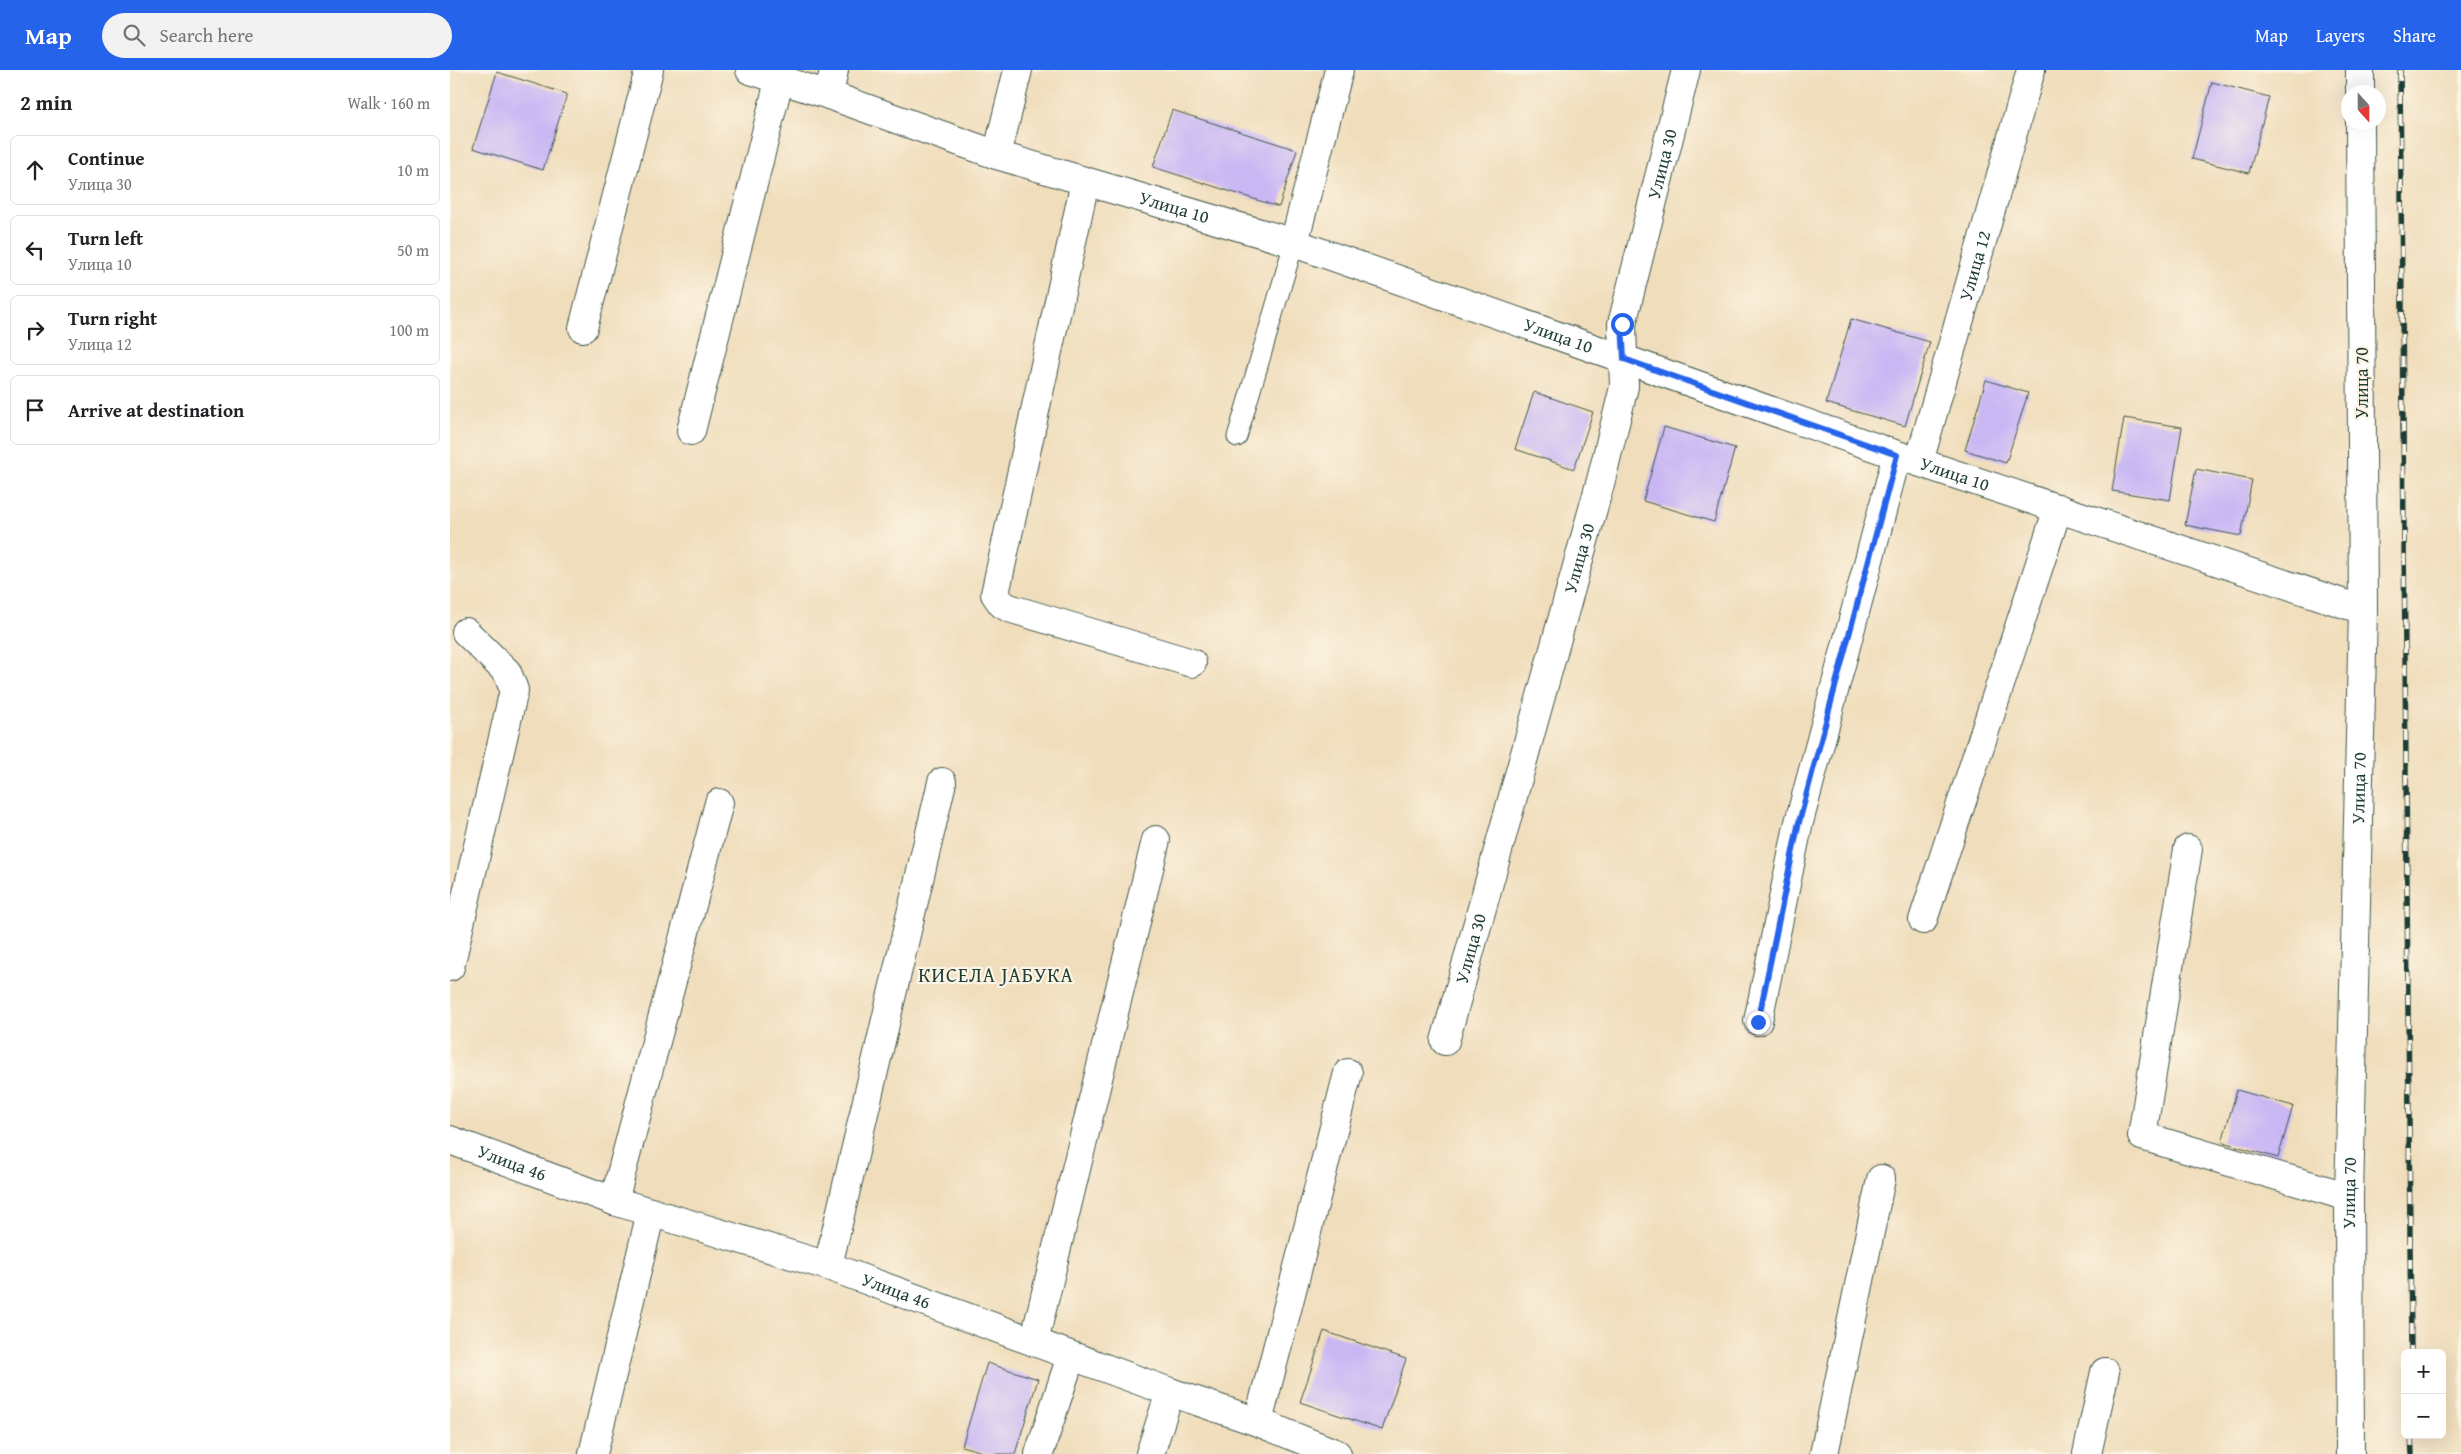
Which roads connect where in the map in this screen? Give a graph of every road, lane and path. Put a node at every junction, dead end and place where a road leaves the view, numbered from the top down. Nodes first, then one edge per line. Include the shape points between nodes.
1 (649, 70) edge
2 (750, 70) edge
3 (1018, 70) edge
4 (1339, 70) edge
5 (1686, 70) edge
6 (2031, 70) edge
7 (2360, 70) edge
8 (779, 81) junction
9 (832, 83) edge
10 (2360, 85) edge
11 (2360, 130) edge
12 (998, 155) junction
13 (1085, 182) junction
14 (1294, 243) junction
15 (583, 328) dead end
16 (1624, 359) junction
17 (691, 431) dead end
18 (1237, 437) dead end
19 (1908, 459) junction
20 (2058, 508) junction
21 (2363, 610) junction
22 (466, 632) dead end
23 (1192, 663) dead end
24 (942, 782) dead end
25 (719, 802) dead end
26 (1156, 840) dead end
27 (2188, 849) dead end
28 (1923, 920) dead end
29 (450, 967) edge
30 (1758, 1022) dead end
31 (1445, 1041) dead end
32 (1348, 1073) dead end
33 (450, 1140) edge
34 (1881, 1179) dead end
35 (2349, 1197) junction
36 (614, 1201) junction
37 (651, 1212) junction
38 (828, 1266) junction
39 (1034, 1342) junction
40 (1071, 1356) junction
41 (2105, 1372) dead end
42 (1170, 1392) junction
43 (1258, 1422) junction
44 (593, 1454) edge
45 (1039, 1454) edge
46 (1150, 1454) edge
47 (1337, 1454) edge
48 (1824, 1454) edge
49 (2087, 1454) edge
50 (2350, 1454) edge

1 - 15 street
2 - 8 street, Улица 10
3 - 12 street
4 - 14 street
5 - 16 street, Улица 30 via 1622,324
6 - 19 street, Улица 12
7 - 10 street
8 - 9 street, Улица 10
8 - 17 street
9 - 12 street, Улица 10
11 - 21 street, Улица 70
12 - 13 street, Улица 10
13 - 14 street, Улица 10
13 - 23 street via 995,594 1009,608
14 - 16 street, Улица 10
14 - 18 lane
16 - 19 street, Улица 10
16 - 31 street, Улица 30 via 1624,387 1601,480
19 - 20 street, Улица 10
19 - 30 street, Улица 12 via 1798,826
20 - 21 street, Улица 10
20 - 28 street
21 - 35 street, Улица 70
22 - 29 street via 507,672 514,690
24 - 38 street
25 - 36 street
26 - 39 street
27 - 35 street via 2142,1136
32 - 43 street
33 - 36 street, Улица 46
34 - 48 street
35 - 50 street, Улица 70
36 - 37 street, Улица 46
37 - 38 street, Улица 46
37 - 44 street
38 - 39 street, Улица 46
39 - 40 street, Улица 46
40 - 42 street, Улица 46
40 - 45 street
41 - 49 street
42 - 43 street, Улица 46
42 - 46 street
43 - 47 street, Улица 46

